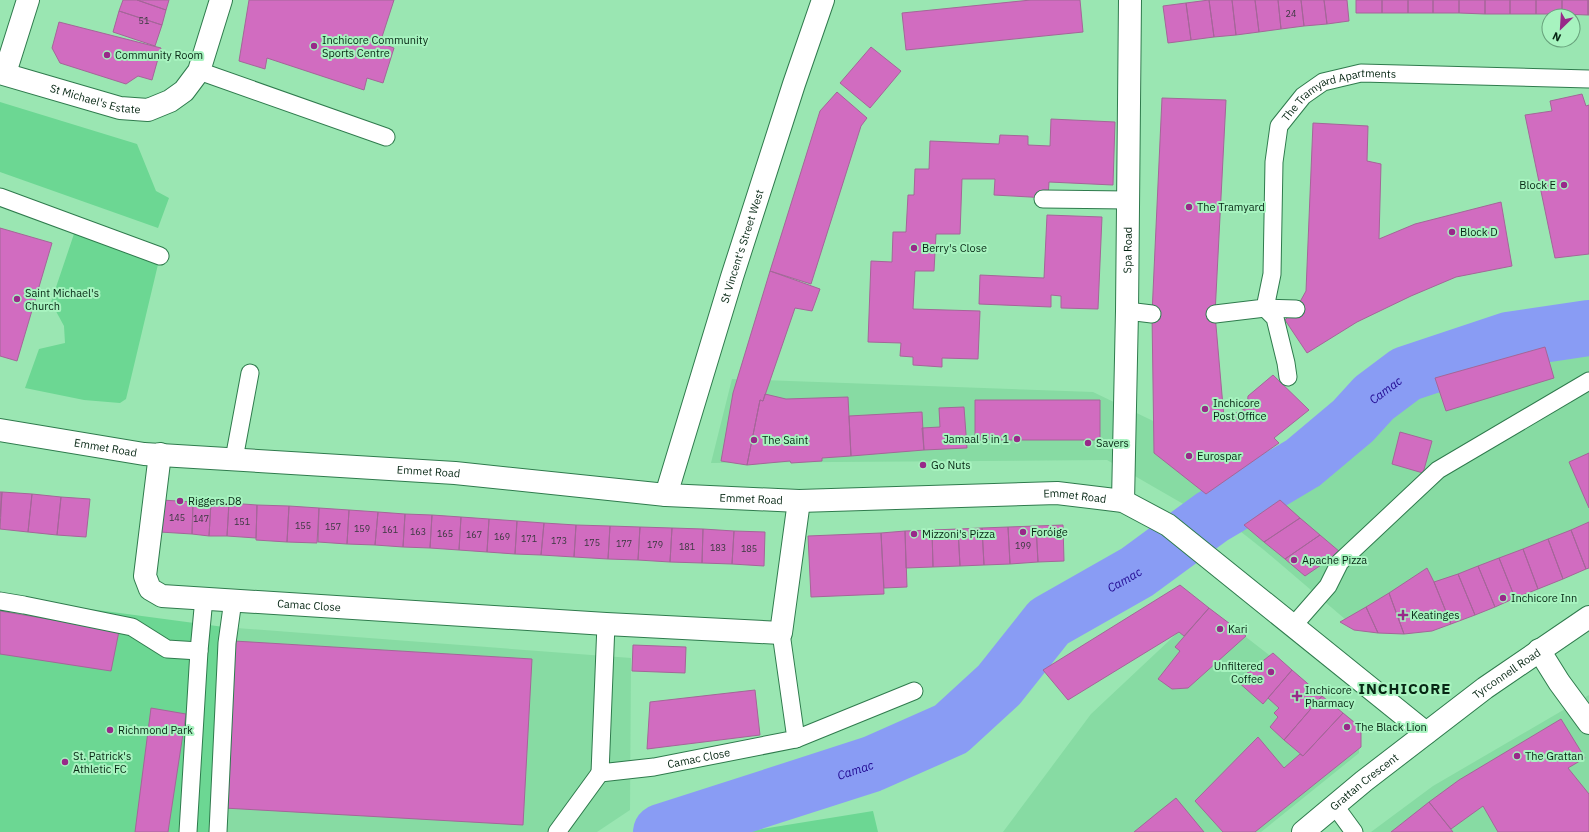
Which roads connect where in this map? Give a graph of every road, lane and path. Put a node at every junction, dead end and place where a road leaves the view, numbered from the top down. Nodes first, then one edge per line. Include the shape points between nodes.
1 (28, 0) edge
2 (221, 0) edge
3 (822, 0) edge
4 (1130, 0) edge
5 (199, 71) junction
6 (2, 73) edge
7 (1589, 79) edge
8 (386, 137) dead end
9 (0, 197) edge
10 (1043, 198) dead end
11 (1128, 200) junction
12 (160, 256) dead end
13 (1265, 308) junction
14 (1296, 309) dead end
15 (1127, 310) junction
16 (1152, 314) dead end
17 (1215, 314) dead end
18 (250, 373) dead end
19 (1288, 377) dead end
20 (1589, 381) edge
21 (0, 430) edge
22 (160, 454) junction
23 (234, 459) junction
24 (666, 495) junction
25 (1123, 500) junction
26 (799, 501) junction
27 (204, 598) junction
28 (233, 600) junction
29 (0, 601) edge
30 (1589, 617) edge
31 (606, 624) junction
32 (1293, 626) junction
33 (781, 633) junction
34 (1539, 650) junction
35 (199, 651) junction
36 (914, 691) dead end
37 (1589, 723) edge
38 (1426, 733) junction
39 (796, 739) junction
40 (600, 773) junction
41 (1335, 806) junction
42 (188, 832) edge
43 (218, 832) edge
44 (557, 832) edge
45 (1303, 832) edge
46 (1354, 832) edge

1 - 6 street
2 - 5 street, St Michael's Estate
3 - 24 street, St Vincent's Street West via 732,277
4 - 11 street, Spa Road
5 - 6 street, St Michael's Estate via 184,91 170,101 148,110 120,108
5 - 8 lane
7 - 13 lane, The Tramyard Apartments via 1361,73 1323,82 1303,96 1279,126 1274,162 1272,274
9 - 12 lane
10 - 11 lane
11 - 15 street, Spa Road
13 - 14 lane
13 - 17 lane
13 - 19 lane via 1275,318
15 - 16 lane
15 - 25 street, Spa Road
18 - 23 lane
20 - 32 lane via 1438,470 1340,562 1328,586
21 - 22 street, Emmet Road via 126,451
22 - 23 street, Emmet Road
22 - 27 street, Camac Close via 145,576 150,589 162,596
23 - 24 street, Emmet Road via 455,473
24 - 26 street, Emmet Road
25 - 26 street, Emmet Road via 1057,493
25 - 32 street, Emmet Road via 1168,525 1192,547
26 - 33 street
27 - 28 street, Camac Close
27 - 35 lane
28 - 31 street, Camac Close
28 - 43 lane via 227,643
29 - 35 lane via 132,626 167,649
30 - 34 street, Tyrconnell Road
31 - 33 street, Camac Close
31 - 40 lane
32 - 38 street, Emmet Road
33 - 39 lane
34 - 37 street
34 - 38 street, Tyrconnell Road
35 - 42 lane
36 - 39 lane, Camac Close
38 - 41 street, Grattan Crescent
39 - 40 lane, Camac Close via 654,767
40 - 44 lane
41 - 45 street, Grattan Crescent
41 - 46 lane

